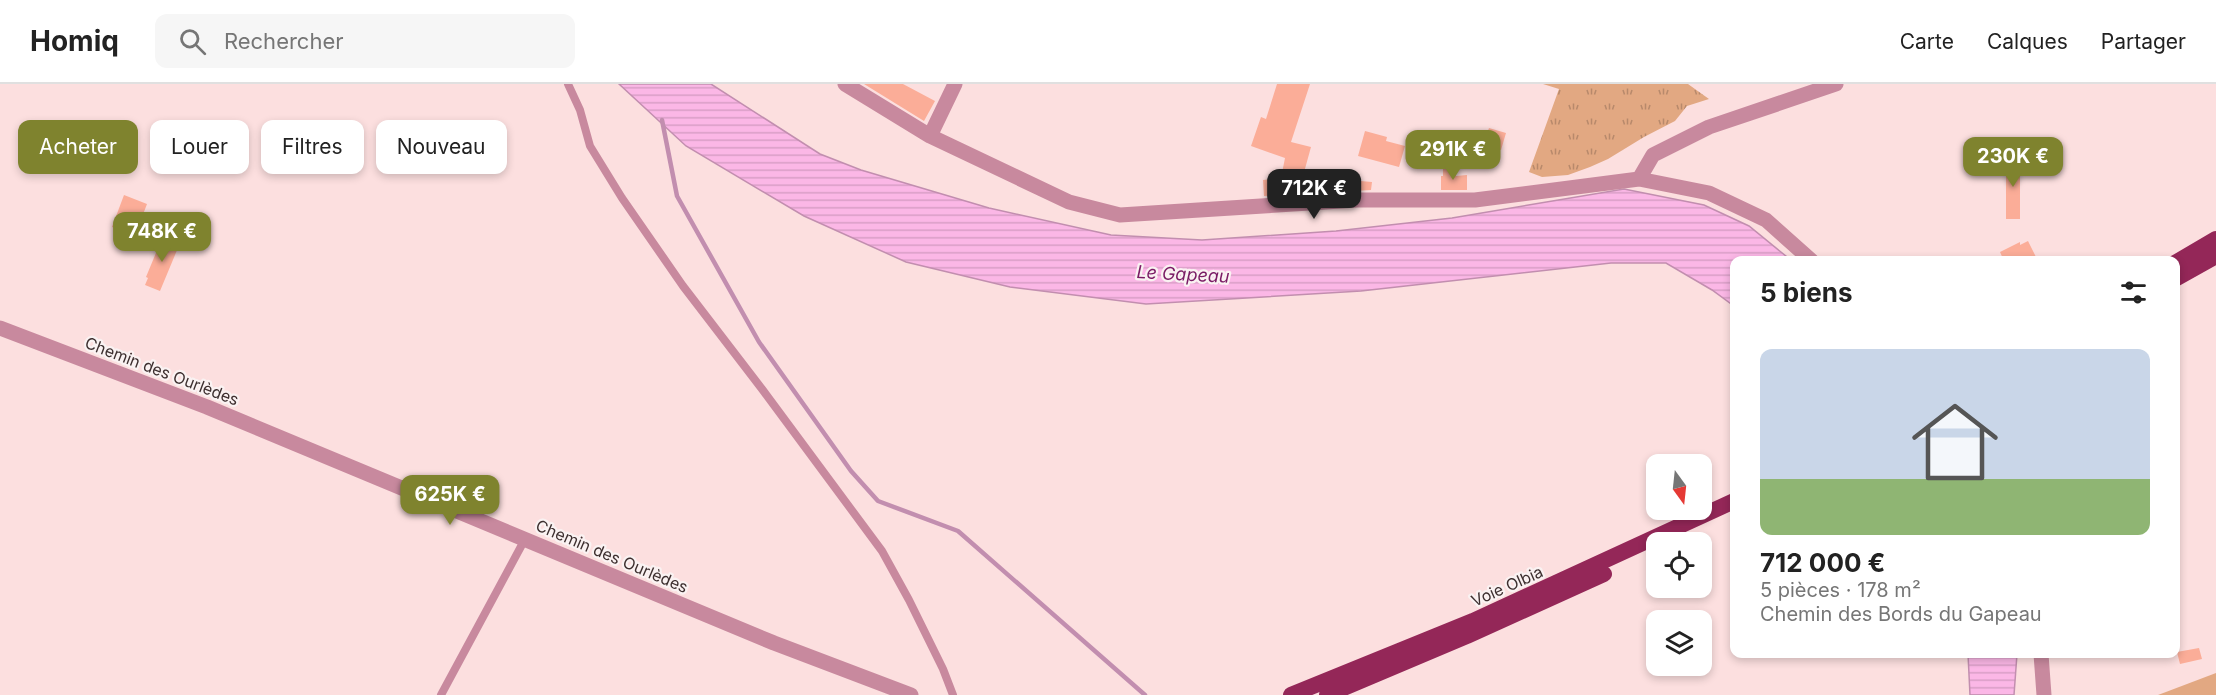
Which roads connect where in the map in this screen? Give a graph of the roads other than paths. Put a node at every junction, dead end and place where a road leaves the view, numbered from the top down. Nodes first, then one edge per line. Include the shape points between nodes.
1 (568, 84) edge
2 (845, 84) edge
3 (955, 84) edge
4 (1836, 84) edge
5 (930, 136) junction
6 (1639, 179) junction
7 (2216, 240) edge
8 (1806, 256) edge
9 (2216, 256) edge
10 (2180, 260) edge
11 (2180, 276) edge
12 (0, 328) edge
13 (1730, 503) edge
14 (1730, 516) edge
15 (1695, 532) edge
16 (525, 540) junction
17 (1646, 555) edge
18 (2041, 658) edge
19 (441, 695) edge
20 (911, 695) edge
21 (953, 695) edge
22 (1291, 695) edge
23 (1327, 695) edge
24 (2044, 695) edge

1 - 21 lane via 590,146 622,198 683,286 882,551
2 - 5 street
3 - 5 street
4 - 6 street via 1709,127 1653,155
5 - 6 street via 1069,202 1120,215 1357,200 1475,200
6 - 8 street via 1709,193 1766,220
7 - 10 highway
9 - 11 highway
12 - 16 street, Chemin des Ourlèdes via 207,407
13 - 22 highway, Voie Olbia via 1473,621
14 - 15 highway
16 - 19 lane
16 - 20 street, Chemin des Ourlèdes
17 - 23 highway, Voie Olbia
18 - 24 street

